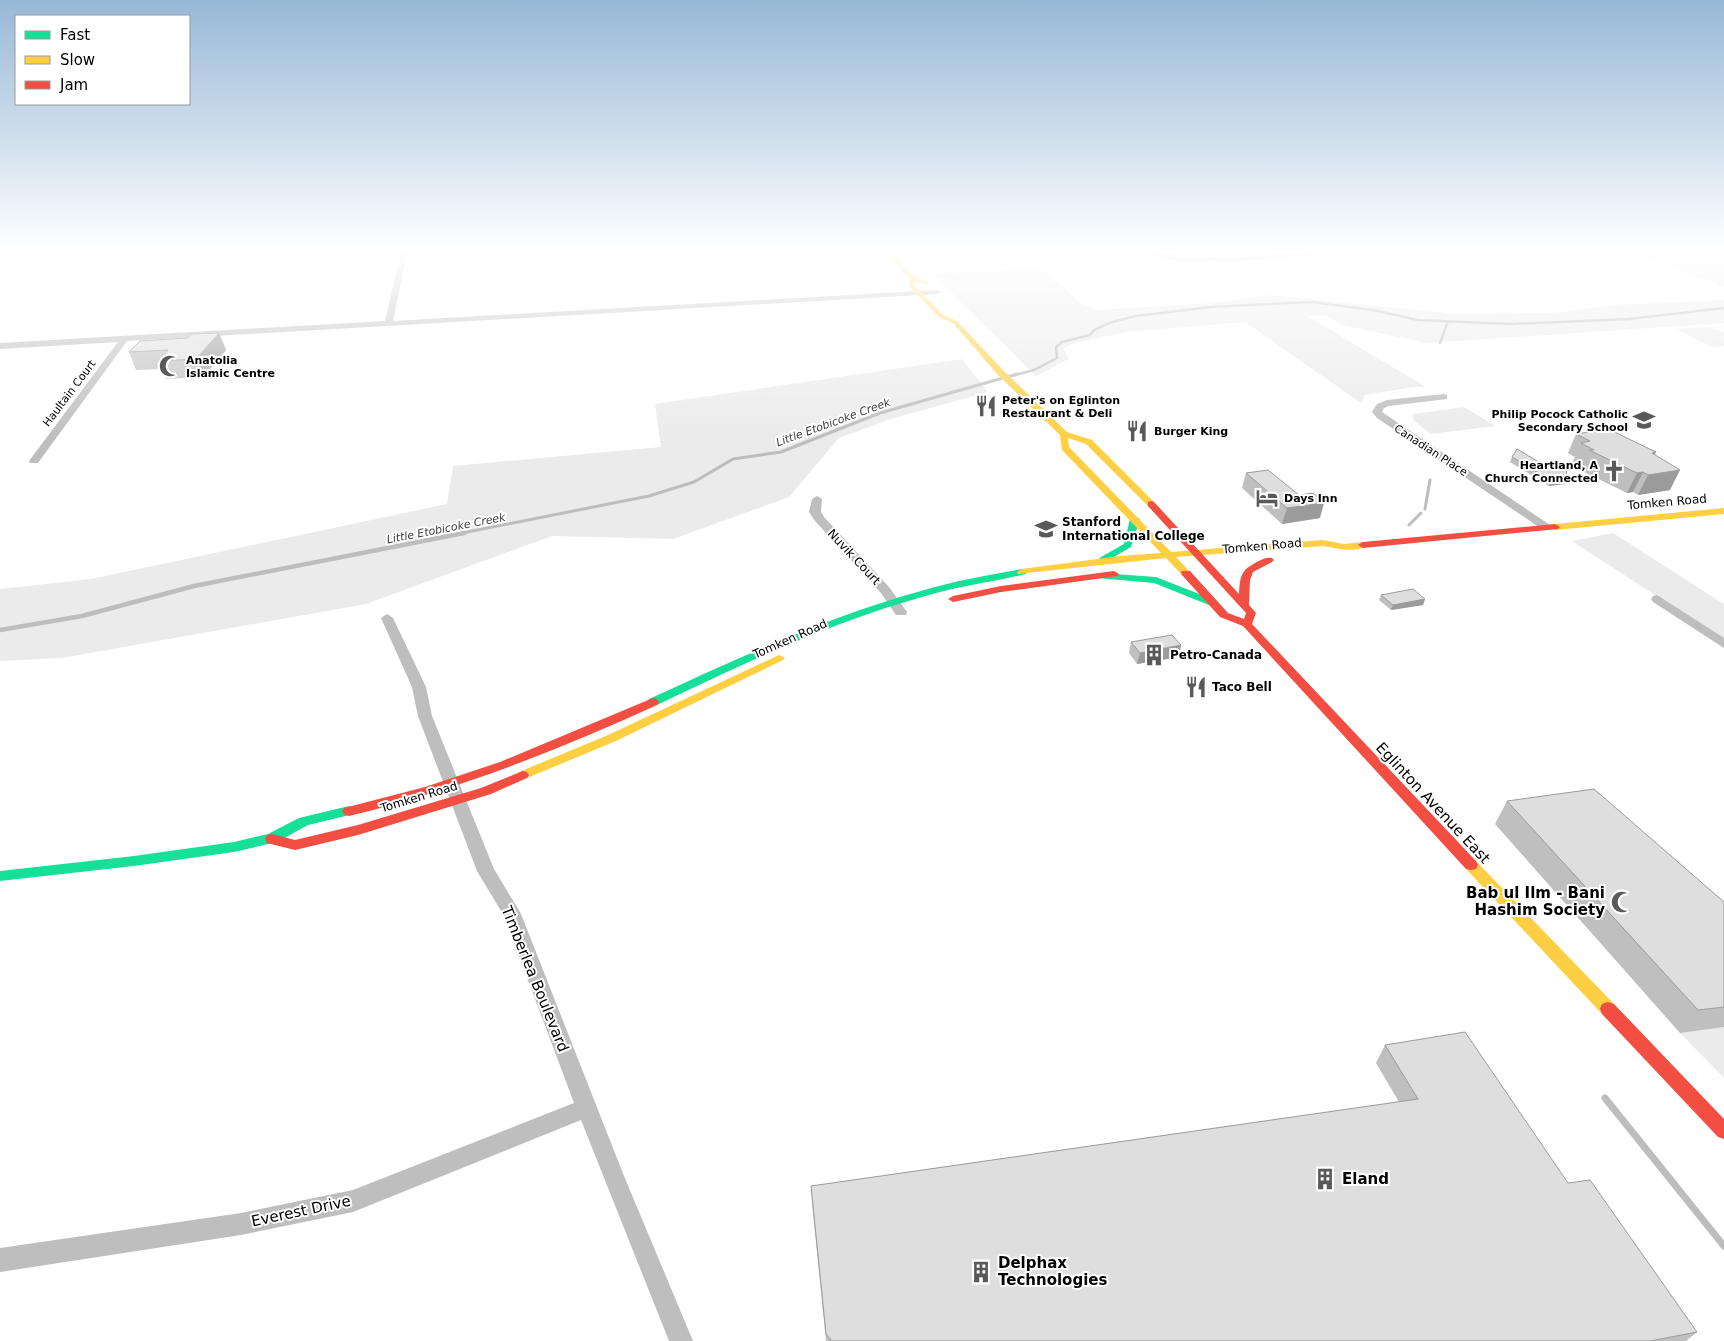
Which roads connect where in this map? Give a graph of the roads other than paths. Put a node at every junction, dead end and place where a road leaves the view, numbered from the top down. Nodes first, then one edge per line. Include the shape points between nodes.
1 (391, 315) edge
2 (543, 315) edge
3 (940, 315) edge
4 (958, 315) edge
5 (955, 322) junction
6 (389, 323) junction
7 (124, 340) junction
8 (0, 346) edge
9 (1444, 397) dead end
10 (1064, 434) junction
11 (34, 461) dead end
12 (817, 499) dead end
13 (1724, 511) edge
14 (1135, 519) junction
15 (1546, 527) junction
16 (1344, 547) junction
17 (1198, 554) junction
18 (1170, 556) junction
19 (1279, 559) junction
20 (1098, 562) junction
21 (1208, 564) junction
22 (1179, 566) junction
23 (1101, 576) junction
24 (1657, 599) dead end
25 (893, 601) junction
26 (944, 601) dead end
27 (1213, 603) junction
28 (1244, 606) junction
29 (918, 607) dead end
30 (901, 612) junction
31 (387, 618) dead end
32 (1247, 624) junction
33 (1724, 644) edge
34 (452, 781) junction
35 (459, 800) junction
36 (272, 839) junction
37 (0, 876) edge
38 (588, 1107) junction
39 (1724, 1130) edge
40 (0, 1260) edge
41 (681, 1341) edge

1 - 6 street
2 - 6 street
3 - 5 main road, Eglinton Avenue East
4 - 5 main road, Eglinton Avenue East
5 - 10 main road, Eglinton Avenue East via 1001,373
6 - 7 street
7 - 8 street
7 - 11 street, Haultain Court
9 - 15 street, Canadian Place via 1386,403 1377,412
10 - 14 main road, Eglinton Avenue East via 1064,448
10 - 17 main road, Eglinton Avenue East via 1089,442
12 - 25 street, Nuvik Court via 815,512 819,519
13 - 15 main road, Tomken Road
14 - 18 main road, Eglinton Avenue East
14 - 20 main road via 1128,545
15 - 16 main road, Tomken Road
16 - 17 main road, Tomken Road via 1323,543
16 - 19 main road, Tomken Road via 1334,553
17 - 18 main road, Tomken Road
17 - 21 main road, Eglinton Avenue East
18 - 20 main road, Tomken Road
18 - 22 main road, Eglinton Avenue East
19 - 21 main road, Tomken Road
19 - 28 main road via 1249,570 1245,580
20 - 25 main road, Tomken Road via 1008,573
21 - 22 main road, Tomken Road
21 - 28 main road, Eglinton Avenue East
22 - 23 main road, Tomken Road
22 - 27 main road, Eglinton Avenue East
23 - 26 main road, Tomken Road via 1001,589
23 - 27 main road via 1156,580
24 - 33 street
25 - 30 street, Nuvik Court
25 - 34 main road, Tomken Road via 783,642 533,754
27 - 32 main road, Eglinton Avenue East via 1224,615
28 - 32 main road via 1251,613
29 - 30 main road, Tomken Road
30 - 35 main road, Tomken Road via 810,644 563,760
31 - 34 street, Timberlea Boulevard via 419,687 425,716
32 - 39 main road, Eglinton Avenue East via 1496,892
34 - 35 street, Timberlea Boulevard
34 - 36 main road, Tomken Road via 300,822
35 - 36 main road, Tomken Road via 295,845
35 - 38 street, Timberlea Boulevard via 486,871 512,914
36 - 37 main road, Tomken Road via 154,858
38 - 40 street, Everest Drive via 353,1200 241,1224
38 - 41 street, Timberlea Boulevard

